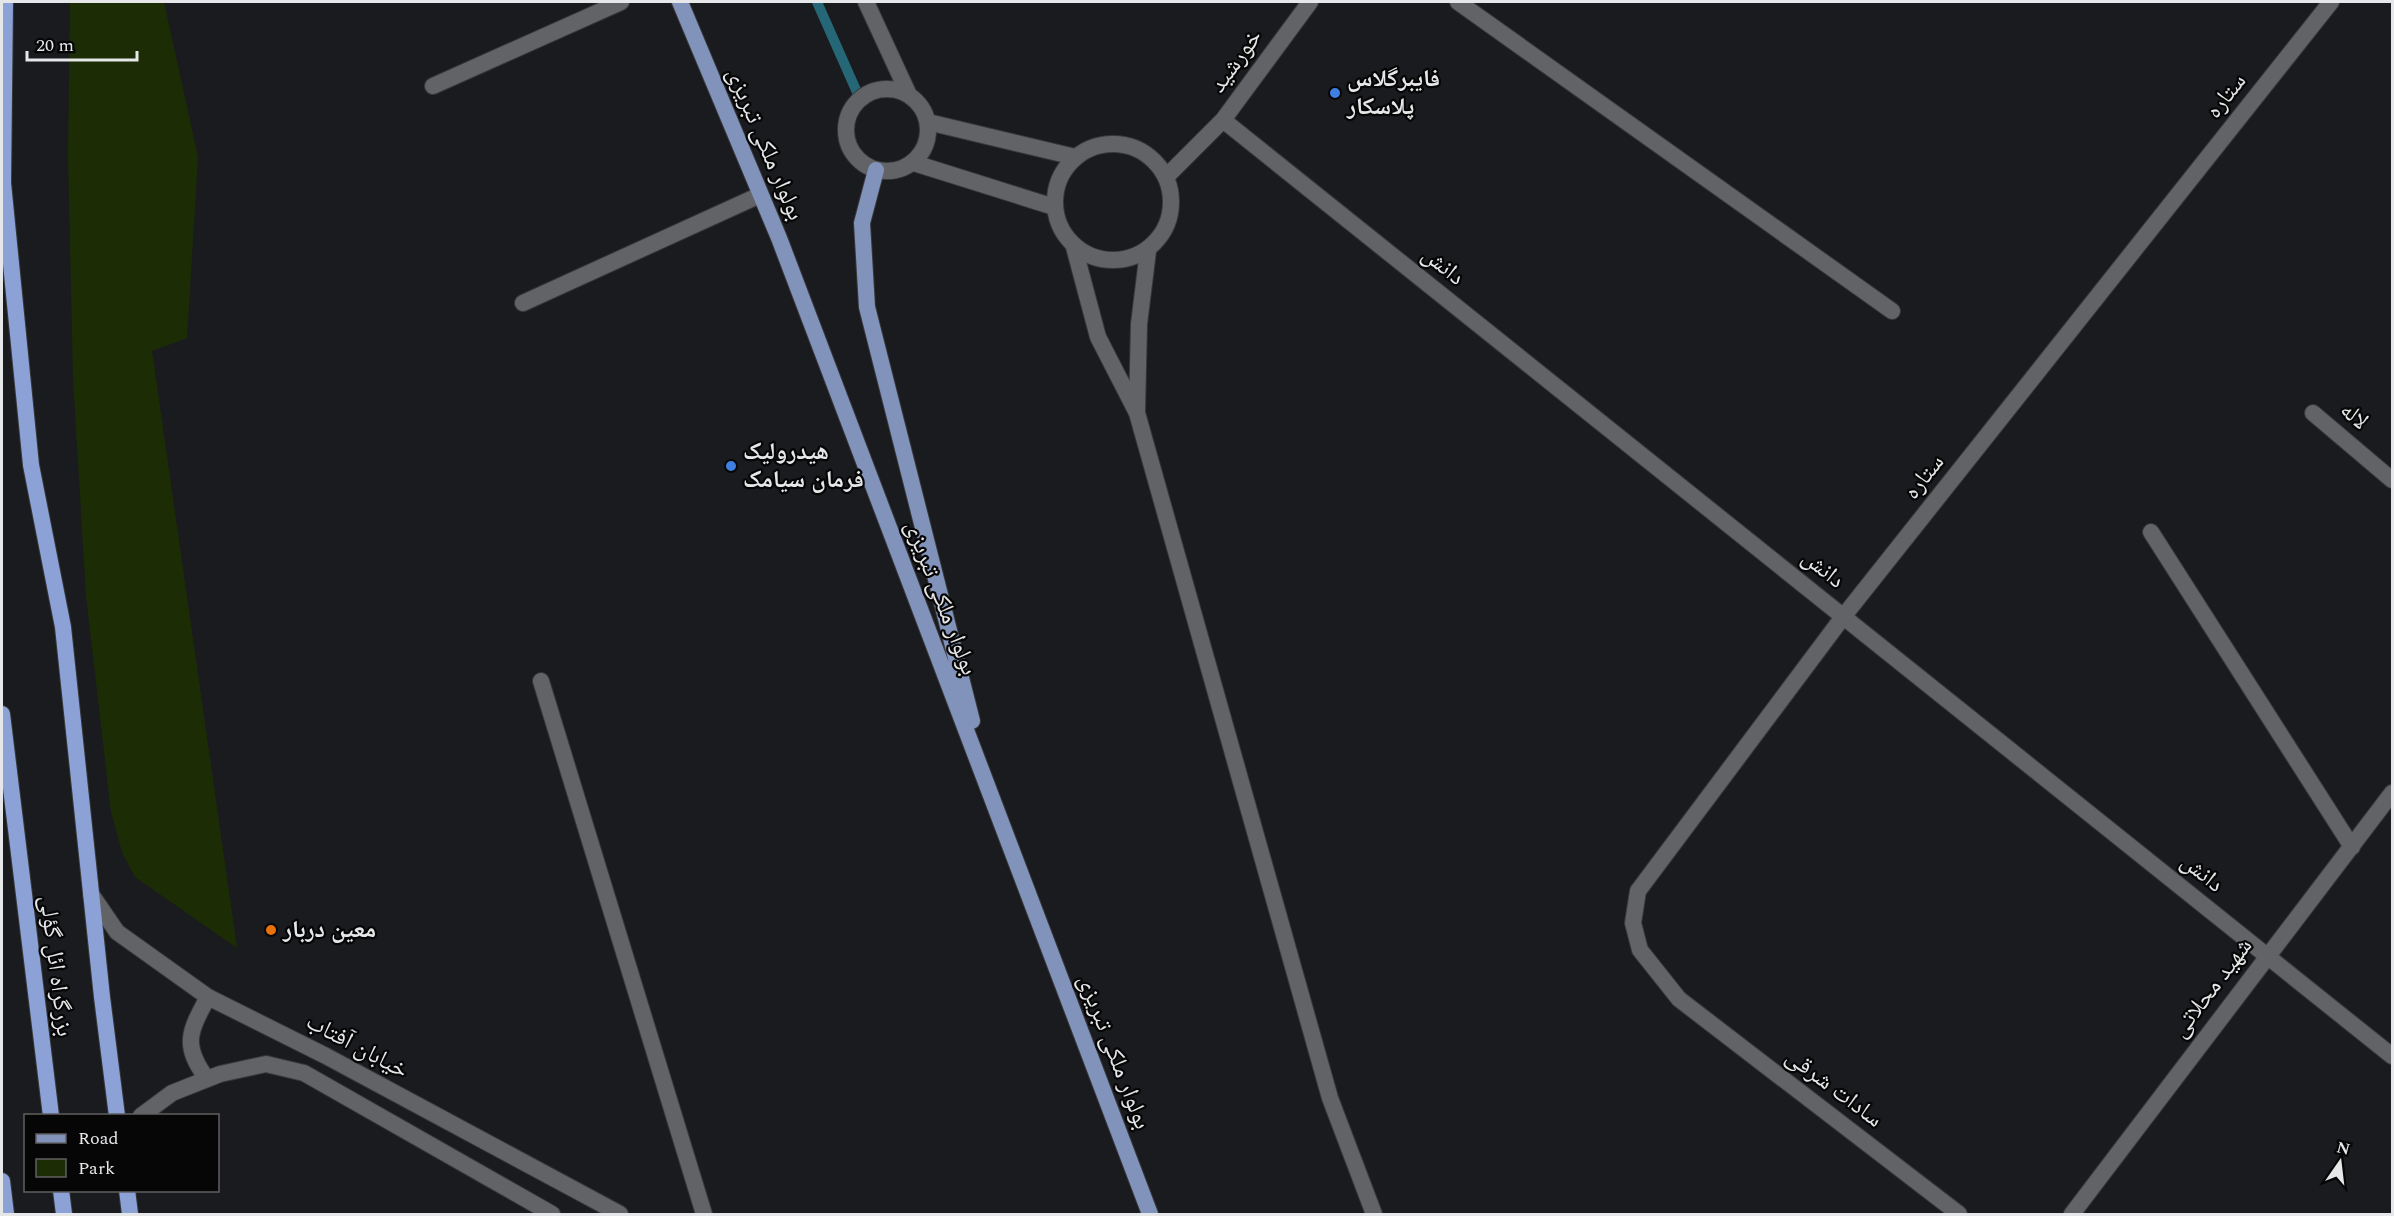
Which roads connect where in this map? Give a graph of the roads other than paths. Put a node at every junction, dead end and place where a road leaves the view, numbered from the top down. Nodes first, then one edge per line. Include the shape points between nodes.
1 (5, 2) edge
2 (621, 2) edge
3 (680, 2) edge
4 (866, 2) edge
5 (1310, 2) edge
6 (1458, 2) edge
7 (2331, 2) edge
8 (433, 86) dead end
9 (909, 95) junction
10 (1223, 120) junction
11 (928, 122) junction
12 (1075, 157) junction
13 (914, 163) junction
14 (876, 170) junction
15 (1166, 177) junction
16 (760, 195) junction
17 (1054, 207) junction
18 (1074, 247) junction
19 (1148, 251) junction
20 (523, 303) dead end
21 (1892, 311) dead end
22 (1137, 413) junction
23 (2313, 413) dead end
24 (2392, 480) edge
25 (2151, 532) dead end
26 (1844, 617) junction
27 (540, 681) dead end
28 (2, 714) edge
29 (2392, 793) edge
30 (991, 796) junction
31 (2352, 847) junction
32 (91, 894) junction
33 (2267, 955) junction
34 (208, 997) junction
35 (1679, 999) joint
36 (2392, 1056) edge
37 (207, 1079) junction
38 (51, 1114) edge
39 (117, 1114) edge
40 (144, 1114) edge
41 (2, 1181) edge
42 (61, 1192) edge
43 (127, 1192) edge
44 (6, 1215) edge
45 (64, 1215) edge
46 (130, 1215) edge
47 (552, 1215) edge
48 (620, 1215) edge
49 (704, 1215) edge
50 (1150, 1215) edge
51 (1374, 1215) edge
52 (1959, 1215) edge
53 (2072, 1215) edge

1 - 32 highway via 3,183 31,465 63,627
2 - 8 street
3 - 16 main road, بولوار ملکی تبریزی
4 - 9 street
5 - 10 street, خورشید
6 - 21 street
7 - 26 street, ستاره
9 - 11 street via 922,106
9 - 14 street via 892,89 875,90 860,99 849,113 845,131 849,148 860,162
10 - 15 street, خورشید
10 - 26 street, دانش
11 - 12 street
11 - 13 street via 927,145
12 - 15 street via 1108,144 1135,147 1156,162
12 - 17 street via 1059,180
13 - 14 street via 896,171
13 - 17 street
14 - 30 main road via 862,223 867,307
15 - 19 street via 1172,196 1170,217 1162,236
16 - 20 street
16 - 30 main road, بولوار ملکی تبریزی
17 - 18 street via 1061,228
18 - 19 street via 1091,257 1110,261 1130,259
18 - 22 street via 1098,337
19 - 22 street via 1139,324
22 - 51 street via 1330,1098
23 - 24 street, لاله
25 - 31 street
26 - 33 street, دانش
26 - 35 street, ستاره via 1638,891 1633,923 1640,950
27 - 49 street
28 - 38 highway, بزرگراه ائل گؤلی
29 - 31 street, شهید محلاتی
30 - 50 main road, بولوار ملکی تبریزی
31 - 33 street, شهید محلاتی
32 - 34 street, خیابان آفتاب via 117,932
32 - 39 highway
33 - 36 street, دانش
33 - 53 street, شهید محلاتی
34 - 37 street via 190,1037 190,1053
34 - 48 street, خیابان آفتاب via 326,1056
35 - 52 street, سادات شرقی
37 - 40 street via 172,1093
37 - 47 street via 266,1064 304,1073
41 - 44 highway
42 - 45 highway
43 - 46 highway

